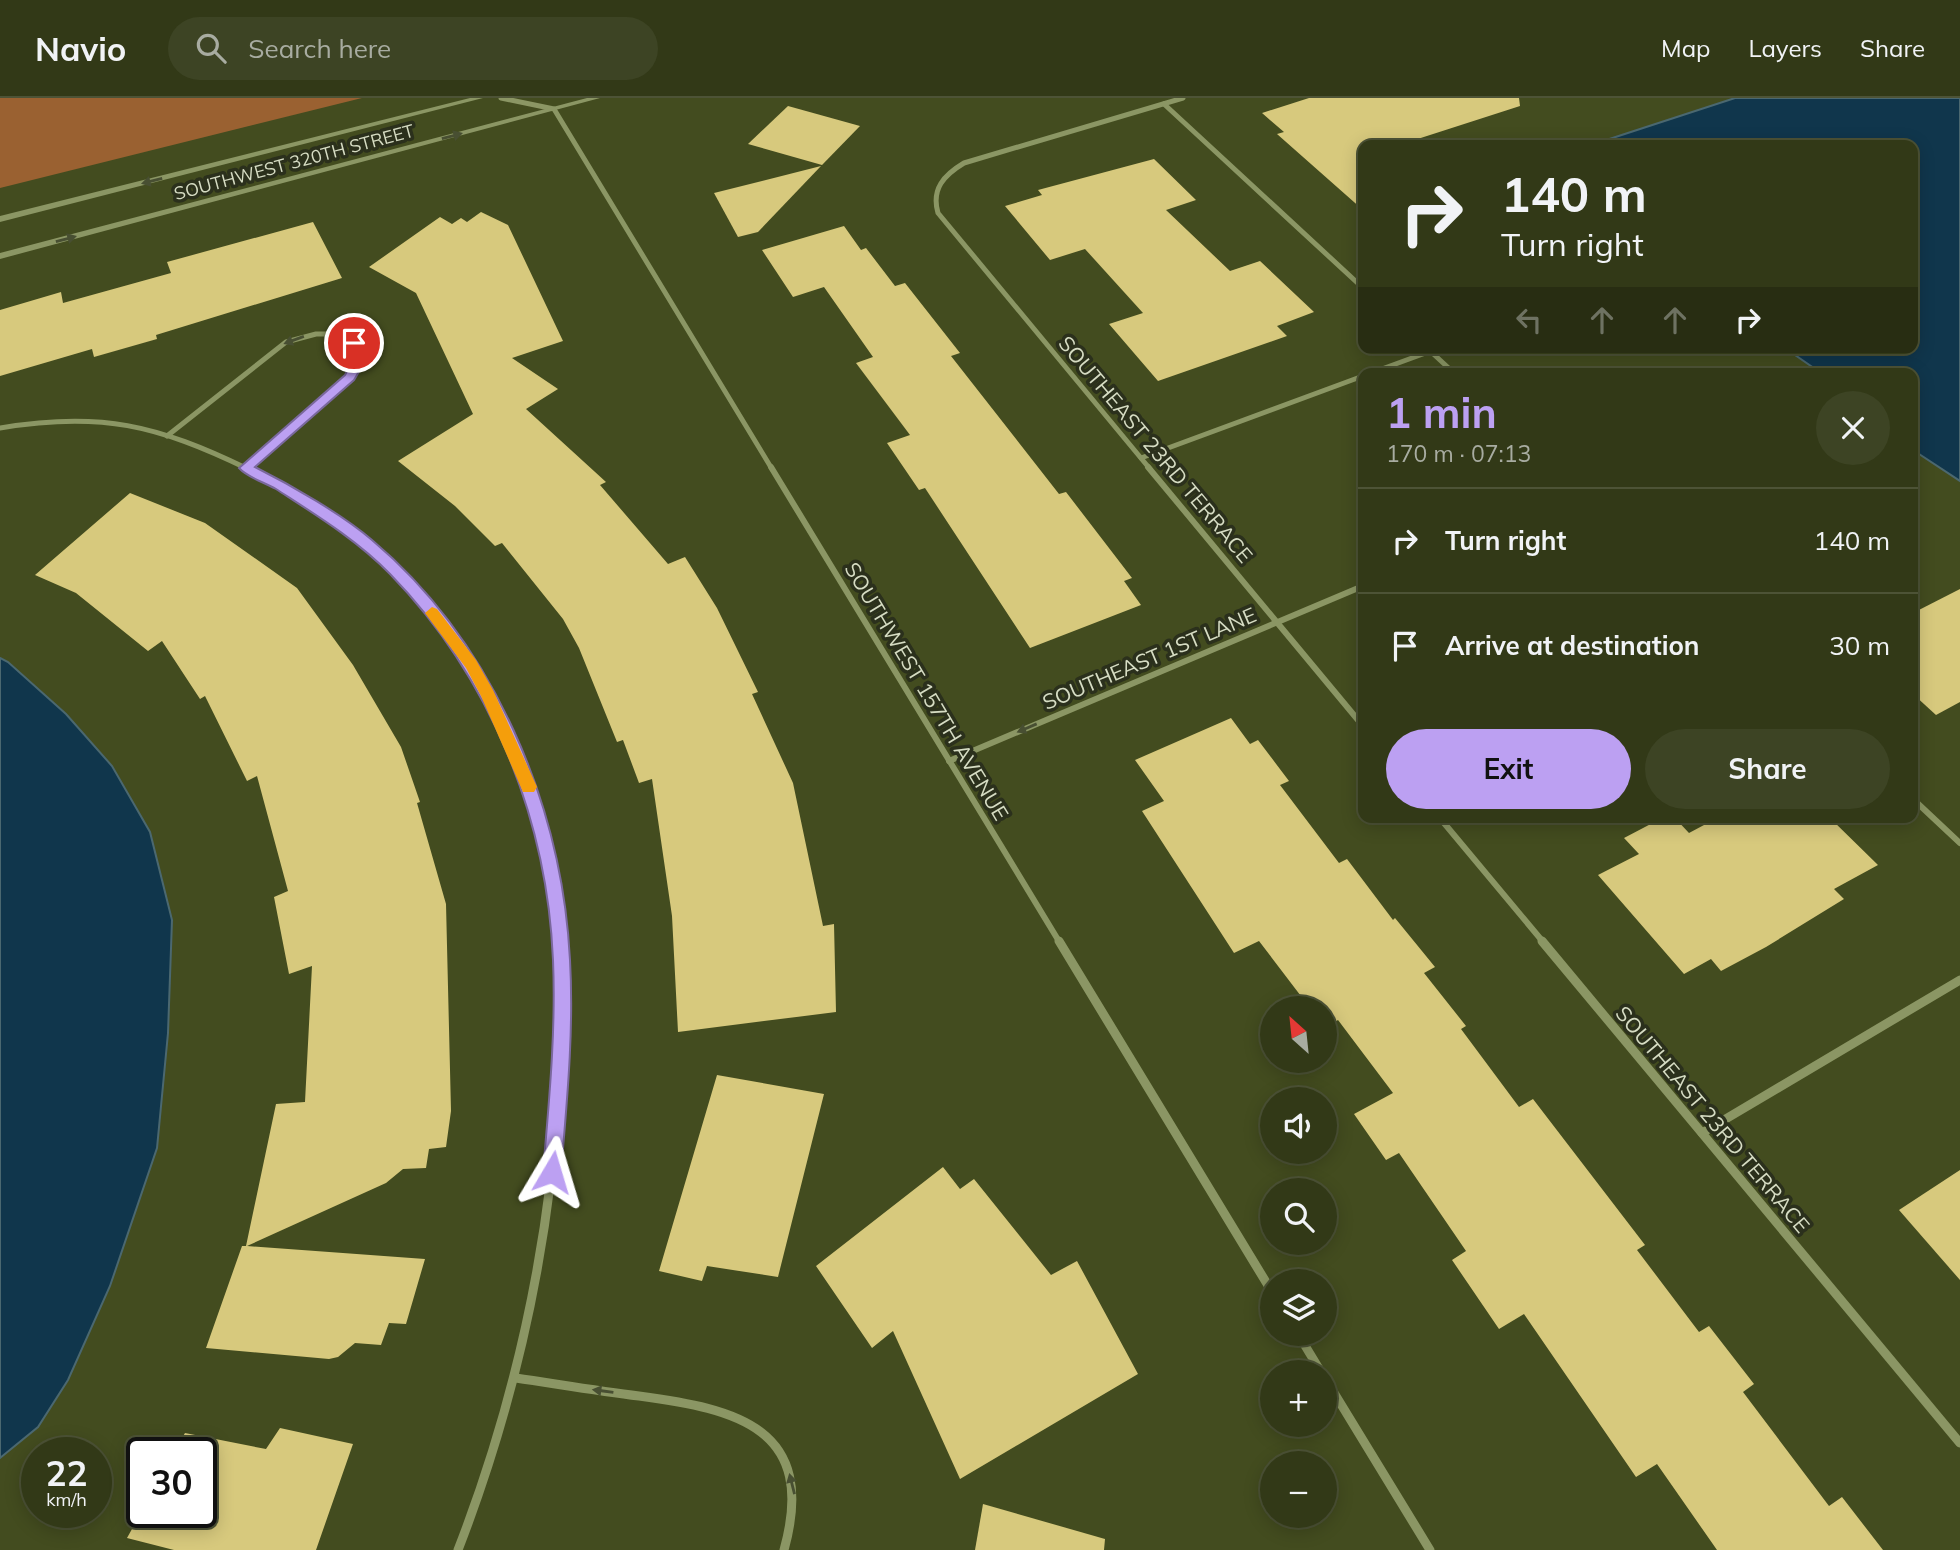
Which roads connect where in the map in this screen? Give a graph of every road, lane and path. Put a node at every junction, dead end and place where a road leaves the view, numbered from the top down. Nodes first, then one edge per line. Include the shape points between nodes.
1 (479, 98) edge
2 (501, 98) edge
3 (596, 98) edge
4 (1183, 98) edge
5 (1164, 104) junction
6 (554, 109) junction
7 (0, 219) edge
8 (0, 256) edge
9 (1358, 283) edge
10 (1419, 354) edge
11 (1433, 354) edge
12 (1384, 368) edge
13 (1449, 368) edge
14 (1358, 378) edge
15 (0, 428) edge
16 (167, 436) junction
17 (1141, 458) junction
18 (246, 468) junction
19 (1358, 588) edge
20 (1278, 622) junction
21 (1358, 720) edge
22 (949, 761) junction
23 (1918, 804) edge
24 (1445, 823) edge
25 (1960, 843) edge
26 (1960, 980) edge
27 (1702, 1133) junction
28 (1260, 1272) edge
29 (516, 1378) junction
30 (1337, 1398) edge
31 (1960, 1443) edge
32 (458, 1550) edge
33 (784, 1550) edge
34 (1430, 1550) edge

1 -> 7 street, SOUTHWEST 320TH STREET
2 - 6 street
3 - 6 street, SOUTHWEST 320TH STREET
4 - 5 street
5 - 9 street
5 - 17 street, SOUTHEAST 23RD TERRACE via 964,163 936,190 934,204
8 -> 6 street, SOUTHWEST 320TH STREET
6 - 22 street, SOUTHWEST 157TH AVENUE
10 - 12 street
11 - 13 street
14 - 17 street
15 - 16 street via 76,419 129,425
16 - 18 street
18 -> 16 street via 349,377 360,358 354,343 323,333 286,342
17 - 20 street, SOUTHEAST 23RD TERRACE
18 - 29 street via 366,542 424,603 488,694 534,803 552,874 562,960 562,1064 550,1194
19 - 20 street, SOUTHEAST 1ST LANE
20 - 21 street, SOUTHEAST 23RD TERRACE
20 -> 22 street, SOUTHEAST 1ST LANE
22 - 28 street, SOUTHWEST 157TH AVENUE
23 - 25 street
24 - 27 street, SOUTHEAST 23RD TERRACE
26 - 27 street
27 - 31 street, SOUTHEAST 23RD TERRACE
29 - 32 street via 484,1486
33 -> 29 street via 795,1510 795,1490 777,1448 746,1421 705,1406
30 - 34 street

